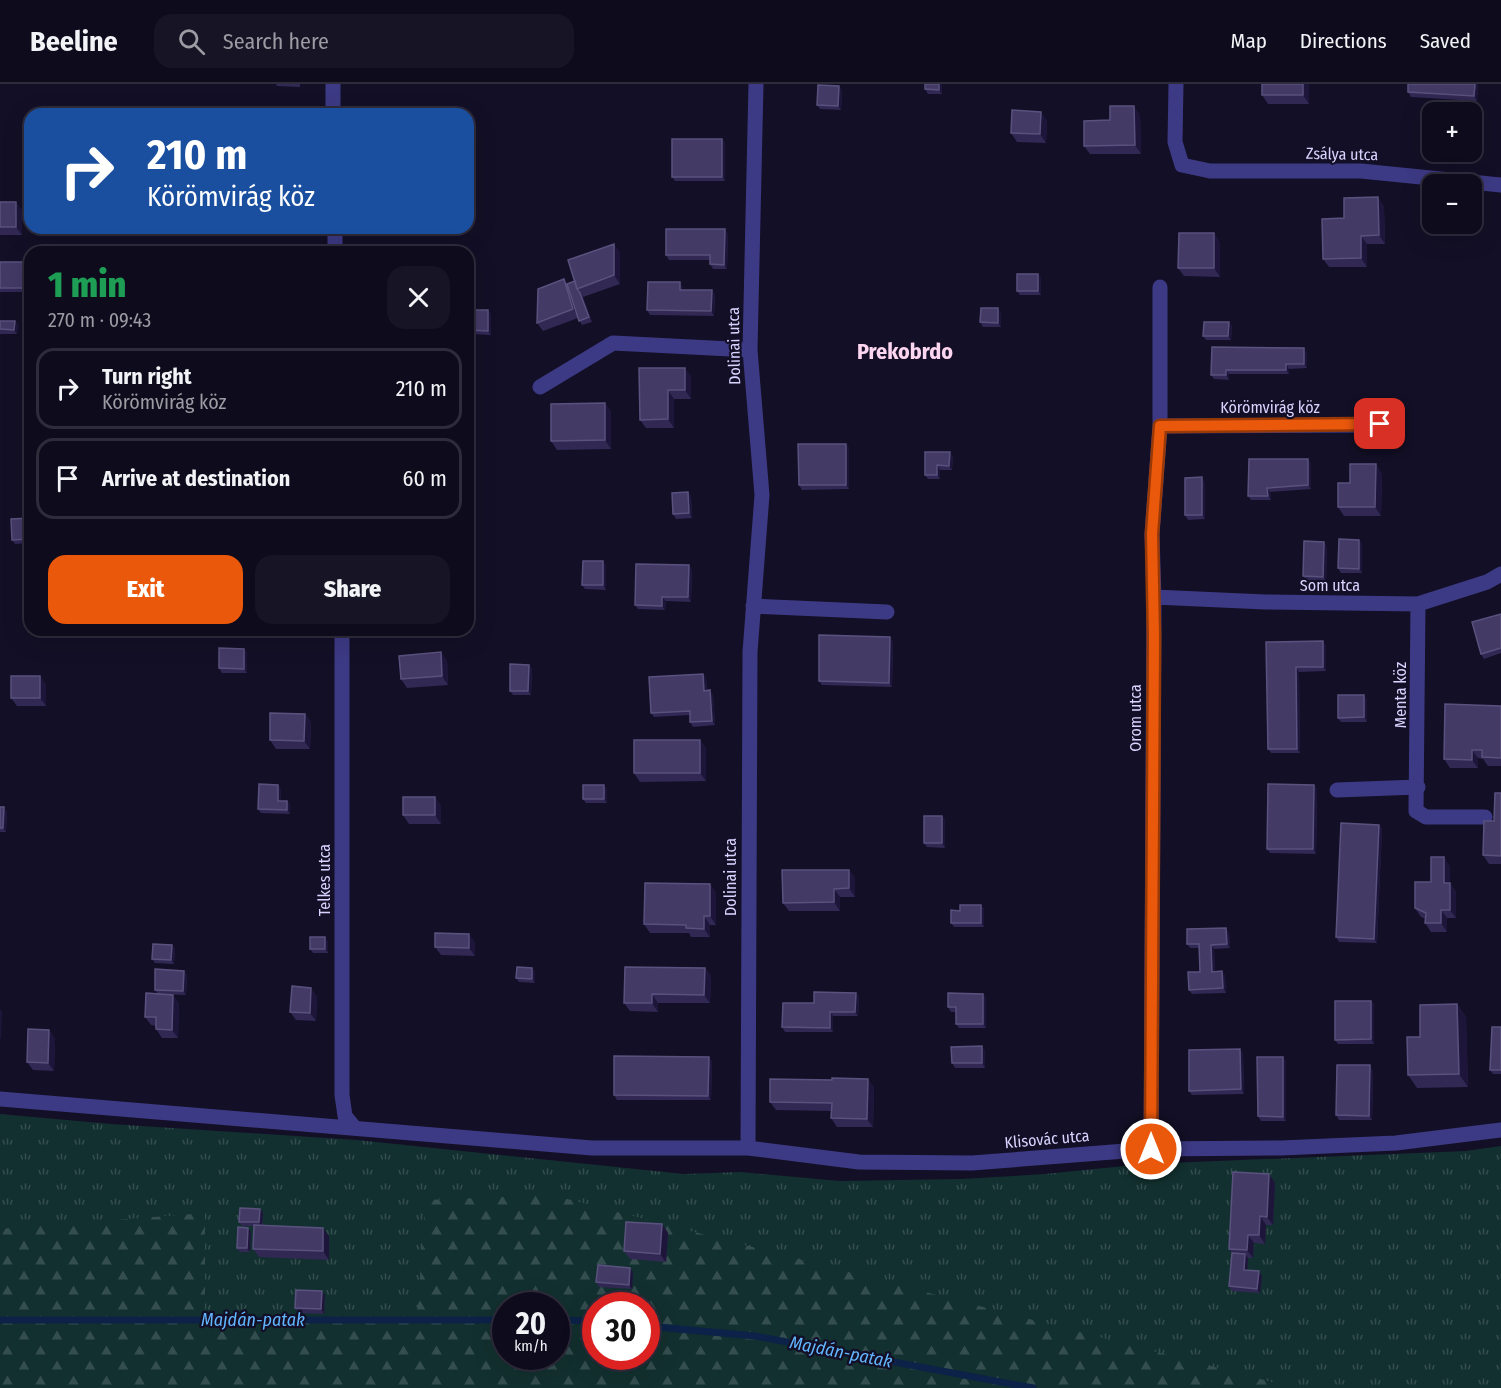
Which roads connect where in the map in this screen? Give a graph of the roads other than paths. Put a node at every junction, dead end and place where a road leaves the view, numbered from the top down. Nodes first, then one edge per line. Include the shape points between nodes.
1 (333, 84) edge
2 (756, 84) edge
3 (1176, 84) edge
4 (333, 108) edge
5 (1501, 185) edge
6 (1160, 287) dead end
7 (750, 350) junction
8 (540, 387) dead end
9 (1380, 424) dead end
10 (1160, 426) junction
11 (1501, 574) edge
12 (1154, 597) junction
13 (1418, 603) junction
14 (753, 606) junction
15 (886, 612) dead end
16 (342, 636) edge
17 (1418, 787) junction
18 (1337, 790) dead end
19 (1485, 817) dead end
20 (0, 1099) edge
21 (354, 1127) junction
22 (1501, 1130) edge
23 (748, 1148) junction
24 (1151, 1149) junction

1 - 4 street
2 - 7 street, Dolinai utca
3 - 5 street, Zsálya utca via 1175,142 1182,165 1210,171 1361,171
6 - 10 street, Orom utca
7 - 8 street via 614,343
7 - 14 street, Dolinai utca via 762,495
9 - 10 street, Körömvirág köz
10 - 12 street, Orom utca via 1152,534
11 - 13 street, Som utca
12 - 13 street, Som utca
12 - 24 street, Orom utca
13 - 17 street, Menta köz
14 - 15 street
14 - 23 street, Dolinai utca via 748,753
16 - 21 street, Telkes utca via 342,1095 345,1116
17 - 18 street
17 - 19 street, Menta köz via 1416,811 1426,817
20 - 21 street, Klisovác utca
21 - 23 street, Klisovác utca via 592,1148
22 - 24 street, Klisovác utca via 1396,1143
23 - 24 street, Klisovác utca via 859,1162 961,1163

